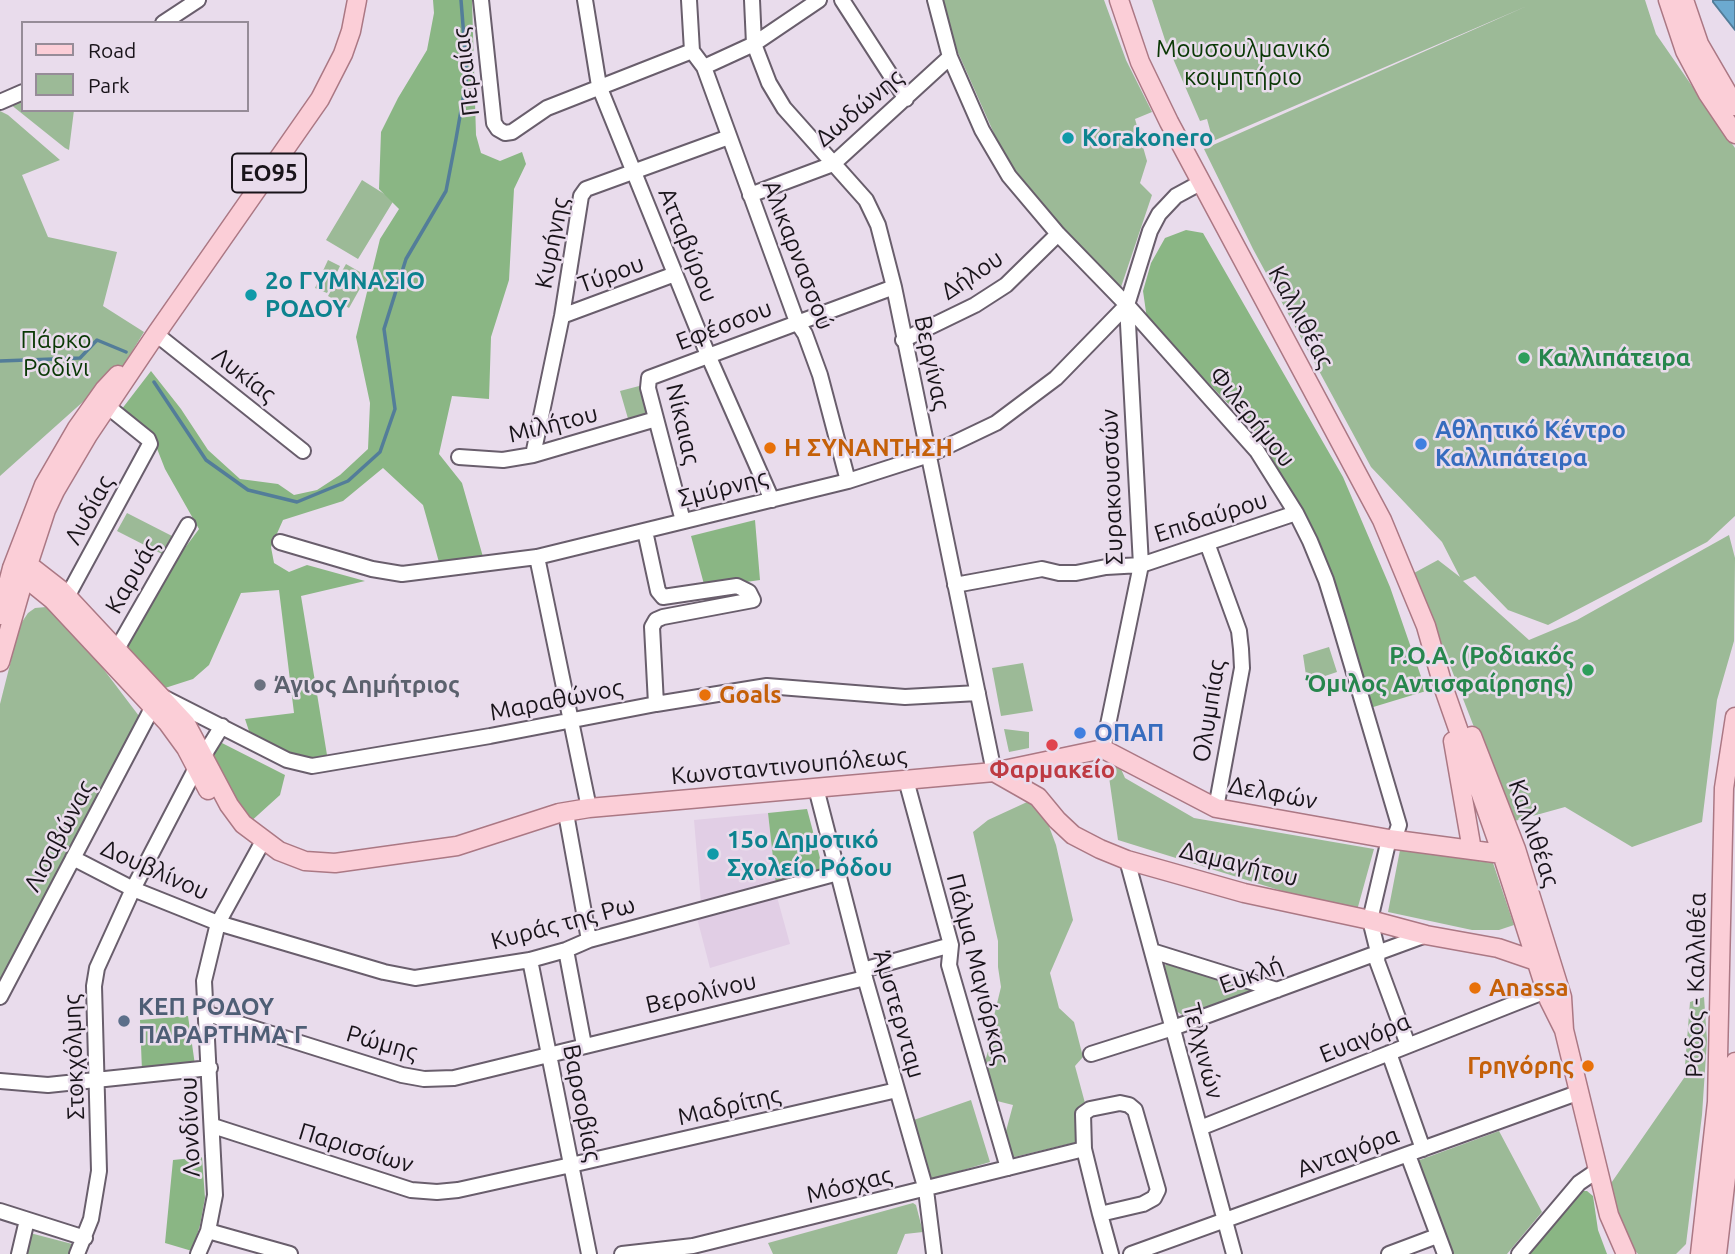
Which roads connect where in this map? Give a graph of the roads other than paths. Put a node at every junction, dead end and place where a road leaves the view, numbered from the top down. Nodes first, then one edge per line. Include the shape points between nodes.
1 (198, 0) edge
2 (357, 0) edge
3 (481, 0) edge
4 (585, 0) edge
5 (689, 0) edge
6 (752, 0) edge
7 (820, 0) edge
8 (842, 0) edge
9 (934, 0) edge
10 (1119, 0) edge
11 (1668, 0) edge
12 (1684, 0) edge
13 (166, 21) edge
14 (754, 44) junction
15 (692, 51) junction
16 (950, 57) junction
17 (704, 67) junction
18 (599, 86) junction
19 (21, 93) edge
20 (906, 99) junction
21 (0, 102) edge
22 (1735, 106) edge
23 (1735, 134) edge
24 (729, 137) junction
25 (833, 164) junction
26 (634, 171) junction
27 (1200, 183) junction
28 (750, 195) junction
29 (1058, 234) junction
30 (676, 274) junction
31 (894, 287) junction
32 (1126, 305) junction
33 (562, 316) junction
34 (797, 322) junction
35 (156, 334) junction
36 (904, 340) junction
37 (708, 355) junction
38 (649, 378) joint
39 (107, 406) junction
40 (656, 419) junction
41 (303, 451) dead end
42 (534, 455) junction
43 (929, 455) junction
44 (458, 457) dead end
45 (848, 481) junction
46 (772, 500) junction
47 (1296, 513) junction
48 (683, 521) junction
49 (188, 525) dead end
50 (645, 531) junction
51 (37, 537) junction
52 (280, 542) dead end
53 (1207, 543) junction
54 (537, 557) junction
55 (1141, 565) junction
56 (21, 571) junction
57 (955, 585) junction
58 (60, 595) junction
59 (17, 603) junction
60 (0, 615) edge
61 (117, 649) junction
62 (1437, 659) junction
63 (0, 662) edge
64 (1444, 689) junction
65 (978, 693) junction
66 (656, 704) junction
67 (161, 706) junction
68 (1735, 717) edge
69 (571, 720) junction
70 (222, 726) junction
71 (1103, 749) junction
72 (1050, 759) junction
73 (199, 761) junction
74 (994, 772) junction
75 (906, 780) junction
76 (816, 788) junction
77 (1038, 797) junction
78 (589, 808) junction
79 (1216, 808) junction
80 (567, 819) junction
81 (1390, 839) junction
82 (261, 845) junction
83 (1472, 850) junction
84 (1509, 851) junction
85 (74, 858) junction
86 (1127, 860) junction
87 (838, 873) junction
88 (133, 889) junction
89 (1370, 920) junction
90 (218, 923) junction
91 (1534, 931) junction
92 (1426, 935) junction
93 (589, 940) junction
94 (951, 945) junction
95 (1498, 948) junction
96 (566, 950) junction
97 (1152, 951) junction
98 (1378, 952) junction
99 (530, 960) junction
100 (1536, 961) junction
101 (864, 974) junction
102 (1277, 990) junction
103 (1546, 991) junction
104 (0, 997) edge
105 (205, 1013) junction
106 (1173, 1028) junction
107 (1564, 1030) junction
108 (584, 1045) junction
109 (1409, 1045) junction
110 (549, 1053) junction
111 (1389, 1053) junction
112 (1091, 1054) dead end
113 (1735, 1062) edge
114 (210, 1068) junction
115 (0, 1081) edge
116 (98, 1081) junction
117 (897, 1090) junction
118 (1580, 1092) junction
119 (213, 1126) junction
120 (1200, 1128) junction
121 (1084, 1149) junction
122 (1423, 1149) junction
123 (1408, 1155) junction
124 (571, 1165) junction
125 (1008, 1168) junction
126 (1598, 1170) junction
127 (926, 1190) junction
128 (0, 1211) edge
129 (1100, 1214) junction
130 (27, 1220) junction
131 (1225, 1220) junction
132 (208, 1231) junction
133 (1703, 1231) junction
134 (1437, 1236) junction
135 (85, 1238) junction
136 (1627, 1253) edge
137 (19, 1254) edge
138 (77, 1254) edge
139 (198, 1254) edge
140 (290, 1254) edge
141 (589, 1254) edge
142 (622, 1254) edge
143 (934, 1254) edge
144 (1111, 1254) edge
145 (1131, 1254) edge
146 (1234, 1254) edge
147 (1389, 1254) edge
148 (1445, 1254) edge
149 (1519, 1254) edge
150 (1688, 1254) edge
151 (1700, 1254) edge
152 (1717, 1254) edge

1 - 13 street
2 - 35 main road, ΕΟ95 via 343,54 320,99
3 - 18 street, Περαίας via 498,130 512,132 547,108
4 - 18 street, Ατταβύρου
5 - 15 street
6 - 14 street, Βεργίνας
7 - 14 street
8 - 20 street
9 - 16 street, Φιλερήμου
10 - 27 main road, Καλλιθέας via 1140,62
11 - 23 main road via 1685,51
12 - 22 main road via 1699,44
14 - 17 street
14 - 25 street, Βεργίνας via 784,108
15 - 17 street, Αλικαρνασσού
15 - 18 street
16 - 20 street, Δωδώνης
16 - 29 street, Φιλερήμου via 982,130 1009,176
17 - 24 street, Αλικαρνασσού
18 - 26 street, Ατταβύρου
19 - 21 street
20 - 25 street, Δωδώνης
24 - 26 street, Κυρήνης
24 - 28 street, Αλικαρνασσού
25 - 28 street, Δωδώνης
25 - 31 street, Βεργίνας via 866,200 878,225
26 - 30 street, Ατταβύρου
26 - 33 street, Κυρήνης via 586,189 581,196
27 - 32 street via 1175,196 1160,214
27 - 62 main road, Καλλιθέας via 1382,520
28 - 34 street, Αλικαρνασσού
29 - 32 street, Φιλερήμου
29 - 36 street, Δήλου via 1006,285
30 - 33 street, Τύρου
30 - 37 street, Ατταβύρου
31 - 34 street, Εφέσσου
31 - 36 street, Βεργίνας
32 - 43 street, Σμύρνης via 1056,378 996,423
32 - 47 street, Φιλερήμου via 1256,451
32 - 55 street, Συρακουσσών
33 - 42 street, Κυρήνης
34 - 37 street, Εφέσσου
34 - 45 street, Αλικαρνασσού via 820,376
35 - 39 main road, ΕΟ95
35 - 41 street, Λυκίας
35 - 56 main road, ΕΟ95 via 104,390 66,447 34,505
36 - 43 street, Βεργίνας
37 - 38 street, Εφέσσου
37 - 46 street, Ατταβύρου
38 - 40 street, Νίκαιας
39 - 51 main road, ΕΟ95 via 55,491
39 - 58 street, Λυδίας via 150,444
40 - 42 street, Μιλήτου
40 - 48 street, Νίκαιας
42 - 44 street, Μιλήτου via 503,460
43 - 45 street, Σμύρνης
43 - 57 street, Βεργίνας
45 - 46 street, Σμύρνης
46 - 48 street, Σμύρνης
47 - 53 street, Επιδαύρου
47 - 81 street, Φιλερήμου via 1326,580 1399,825
48 - 50 street, Σμύρνης
49 - 61 street, Καρυάς
50 - 54 street, Σμύρνης
50 - 66 street via 658,592 663,597 737,586 753,600 656,620 652,628
51 - 56 main road, ΕΟ95
51 - 58 main road via 40,556
52 - 54 street, Σμύρνης via 402,574
53 - 55 street, Επιδαύρου
53 - 79 street, Ολυμπίας via 1238,631 1242,668
54 - 69 street
55 - 57 street, Επιδαύρου via 1076,573 1042,569
55 - 71 street, Συρακουσσών
56 - 58 main road
56 - 59 main road, ΕΟ95
56 - 60 main road, ΕΟ95
57 - 65 street, Βεργίνας
58 - 59 main road via 31,595
58 - 61 main road
58 - 67 main road
59 - 63 main road, ΕΟ95
61 - 67 main road
62 - 64 main road, Καλλιθέας
62 - 84 main road, Καλλιθέας via 1454,687
64 - 83 main road
64 - 84 main road, Καλλιθέας
65 - 66 street, Μαραθώνος via 905,696 767,686
65 - 74 street, Βεργίνας
66 - 69 street, Μαραθώνος
67 - 70 street, Μαραθώνος
67 - 73 main road, Κωνσταντινουπόλεως via 186,724
67 - 85 street, Λισαβώνας
68 - 133 main road, Ρόδος - Καλλιθέα via 1724,788 1720,1048
69 - 70 street, Μαραθώνος via 312,766 287,760
69 - 78 street
70 - 73 street, Στοκχόλμης
71 - 72 main road
71 - 79 main road, Δελφών
72 - 74 main road
72 - 77 main road via 1038,782
73 - 82 main road, Κωνσταντινουπόλεως
73 - 88 street, Στοκχόλμης
74 - 75 main road, Κωνσταντινουπόλεως
74 - 77 main road, Δαμαγήτου
75 - 76 main road, Κωνσταντινουπόλεως
75 - 94 street, Πάλμα Μαγιόρκας
76 - 78 main road, Κωνσταντινουπόλεως
76 - 87 street, Άμστερνταμ
77 - 86 main road, Δαμαγήτου via 1073,835
78 - 80 main road, Κωνσταντινουπόλεως
78 - 82 main road, Κωνσταντινουπόλεως via 457,846 335,863 305,861
79 - 81 main road, Δελφών
80 - 82 main road, Κωνσταντινουπόλεως via 469,851 339,872 303,869 270,857
80 - 93 street
81 - 83 main road, Δελφών
81 - 89 street, Φιλερήμου
82 - 90 street, Λονδίνου
83 - 84 main road, Δελφών
84 - 91 main road, Καλλιθέας
85 - 88 street, Δουβλίνου
85 - 104 street, Λισαβώνας
86 - 89 main road, Δαμαγήτου via 1244,893
86 - 97 street, Τελχινών
87 - 93 street, Κυράς της Ρω
87 - 101 street, Άμστερνταμ
88 - 90 street, Δουβλίνου
88 - 116 street, Στοκχόλμης via 97,968
89 - 92 main road, Δαμαγήτου
89 - 98 street
90 - 99 street, Κυράς της Ρω via 415,978
90 - 105 street, Λονδίνου via 204,981
91 - 95 main road
91 - 100 main road, Καλλιθέας
91 - 107 main road, Καλλιθέας via 1562,997
92 - 95 main road, Δαμαγήτου
92 - 98 street, Ευκλή
93 - 96 street, Κυράς της Ρω
94 - 101 street, Βερολίνου
94 - 125 street, Πάλμα Μαγιόρκας via 949,965
95 - 100 main road, Δαμαγήτου
96 - 99 street, Κυράς της Ρω
96 - 108 street
97 - 102 street
97 - 106 street, Τελχινών
98 - 102 street, Ευκλή
98 - 109 street via 1377,961
99 - 110 street, Βαρσοβίας
100 - 103 main road, Καλλιθέας
101 - 108 street, Βερολίνου
101 - 117 street, Άμστερνταμ
102 - 106 street, Ευκλή
103 - 107 main road, Καλλιθέας
103 - 109 street, Ευαγόρα
105 - 110 street, Ρώμης via 424,1079 454,1078
105 - 114 street, Λονδίνου
106 - 112 street, Ευκλή
106 - 120 street, Τελχινών
107 - 118 main road, Καλλιθέας
108 - 110 street, Βερολίνου
109 - 111 street, Ευαγόρα
110 - 124 street, Βαρσοβίας
111 - 120 street, Ευαγόρα
111 - 122 street
113 - 152 main road, Ρόδος - Καλλιθέα
114 - 116 street
114 - 119 street, Λονδίνου
115 - 116 street via 48,1085
116 - 135 street, Στοκχόλμης via 99,1171
117 - 124 street, Μαδρίτης
117 - 127 street, Άμστερνταμ
118 - 122 street, Ανταγόρα
118 - 126 main road, Καλλιθέας
119 - 124 street, Παρισσίων via 411,1190 458,1189
119 - 132 street, Λονδίνου via 215,1195
120 - 131 street, Τελχινών
121 - 125 street, Μόσχας
121 - 129 street
121 - 129 street via 1083,1114 1120,1103 1135,1110 1158,1190 1143,1204
122 - 123 street, Ανταγόρα
123 - 131 street, Ανταγόρα
123 - 134 street
124 - 141 street, Βαρσοβίας
125 - 127 street, Μόσχας
126 - 136 main road, Καλλιθέας via 1609,1215
126 - 149 street via 1579,1183
127 - 142 street, Μόσχας via 692,1246
127 - 143 street, Άμστερνταμ
128 - 130 street
129 - 144 street
130 - 135 street
130 - 137 street
131 - 145 street, Ανταγόρα
131 - 146 street, Τελχινών
132 - 139 street, Λονδίνου
132 - 140 street
133 - 150 main road
133 - 151 main road, Ρόδος - Καλλιθέα
134 - 147 street
134 - 148 street
135 - 138 street, Στοκχόλμης

